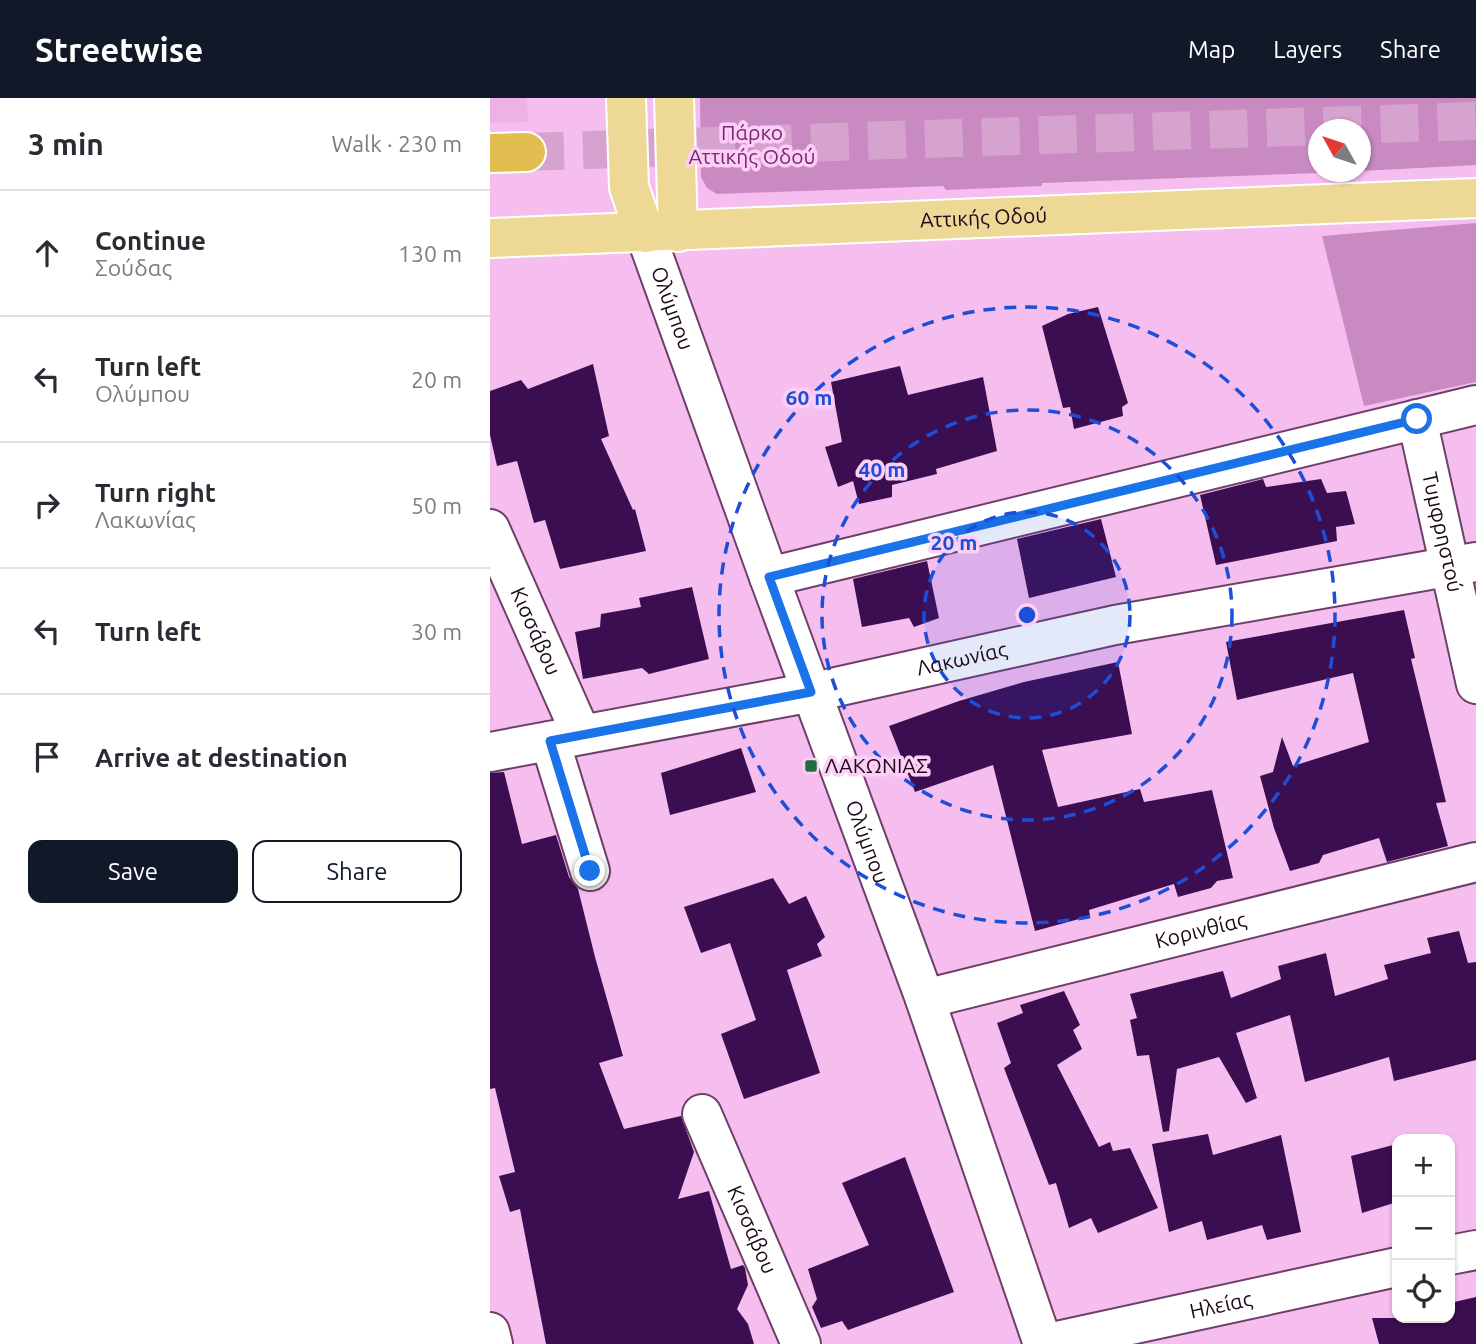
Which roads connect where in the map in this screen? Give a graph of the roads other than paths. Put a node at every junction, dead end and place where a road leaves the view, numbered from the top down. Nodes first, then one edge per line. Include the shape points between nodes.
1 (626, 98) edge
2 (674, 98) edge
3 (1476, 198) edge
4 (661, 233) junction
5 (490, 238) edge
6 (1476, 405) edge
7 (1417, 419) junction
8 (490, 529) edge
9 (1463, 565) edge
10 (769, 577) junction
11 (1476, 684) edge
12 (811, 692) junction
13 (565, 738) junction
14 (490, 752) edge
15 (1476, 862) edge
16 (590, 871) dead end
17 (925, 999) junction
18 (702, 1114) dead end
19 (1476, 1250) edge
20 (1455, 1254) edge
21 (1392, 1268) edge
22 (490, 1332) edge
23 (493, 1344) edge
24 (801, 1344) edge
25 (1043, 1344) edge

1 - 4 main road, Ολύμπου via 629,187
2 - 4 main road
3 - 4 main road, Αττικής Οδού
4 - 5 main road, Αττικής Οδού
4 - 10 street, Ολύμπου
6 - 7 street
7 - 9 street, Τυμφρηστού
7 - 10 street
8 - 13 street, Κισσάβου
9 - 11 street, Τυμφρηστού
9 - 12 street, Λακωνίας via 1115,625
10 - 12 street, Ολύμπου
12 - 13 street, Λακωνίας
12 - 17 street, Ολύμπου
13 - 14 street, Λακωνίας
13 - 16 street, Κισσάβου
15 - 17 street, Κορινθίας
17 - 25 street, Ολύμπου
18 - 24 street, Κισσάβου
19 - 20 street
21 - 25 street, Ηλείας
22 - 23 street

